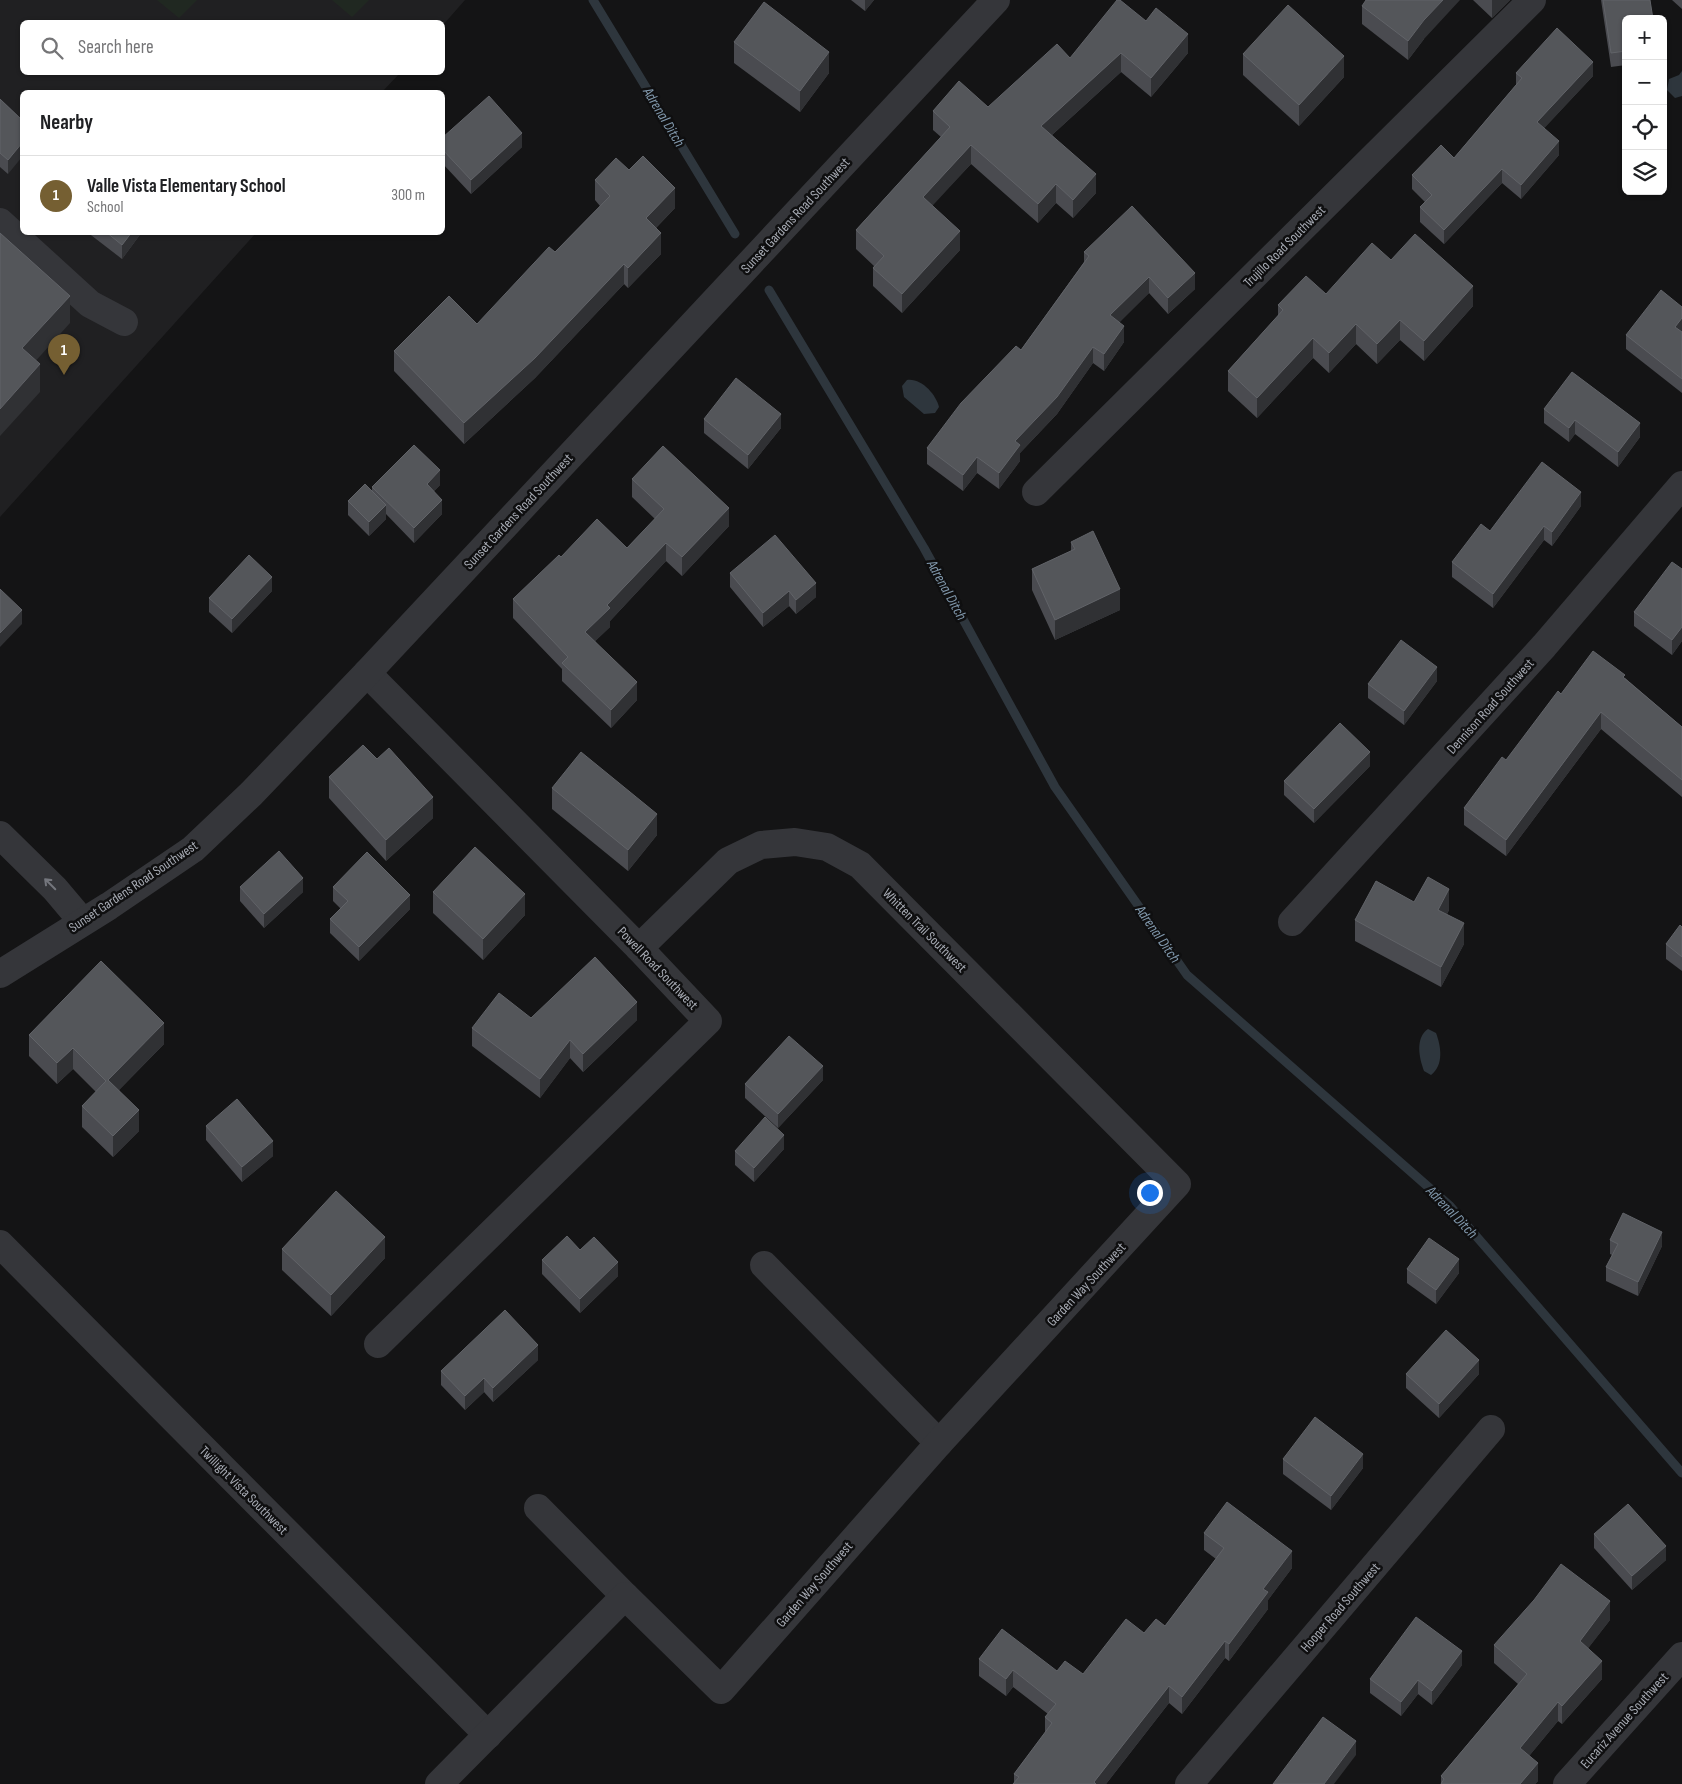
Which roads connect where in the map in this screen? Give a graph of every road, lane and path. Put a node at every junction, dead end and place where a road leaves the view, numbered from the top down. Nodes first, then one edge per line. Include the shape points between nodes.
1 (996, 0) edge
2 (1532, 0) edge
3 (0, 222) edge
4 (124, 322) dead end
5 (1682, 485) edge
6 (1036, 492) dead end
7 (367, 673) junction
8 (0, 835) edge
9 (11, 861) edge
10 (82, 921) junction
11 (1292, 922) dead end
12 (639, 948) junction
13 (0, 974) edge
14 (1177, 1184) joint
15 (0, 1244) edge
16 (764, 1265) dead end
17 (378, 1344) dead end
18 (1491, 1429) dead end
19 (939, 1443) junction
20 (538, 1508) dead end
21 (625, 1596) junction
22 (1682, 1656) edge
23 (488, 1735) junction
24 (439, 1784) edge
25 (1189, 1784) edge
26 (1567, 1784) edge

1 - 7 street, Sunset Gardens Road Southwest
2 - 6 street, Trujillo Road Southwest
3 - 4 street via 90,304
5 - 11 street, Dennison Road Southwest via 1544,646
7 - 10 street, Sunset Gardens Road Southwest via 251,794 193,849
7 - 12 street, Powell Road Southwest
8 - 9 street
10 -> 9 street
10 - 13 street, Sunset Gardens Road Southwest
12 - 14 street, Whitten Trail Southwest via 728,861 761,845 795,842 827,847 860,865
12 - 17 street, Powell Road Southwest via 708,1021
14 - 19 street, Garden Way Southwest
15 - 23 street, Twillight Vista Southwest
16 - 19 street
18 - 25 street, Hooper Road Southwest
19 - 21 street, Garden Way Southwest via 721,1690
20 - 21 street
21 - 23 street
22 - 26 street, Eucariz Avenue Southwest
23 - 24 street

